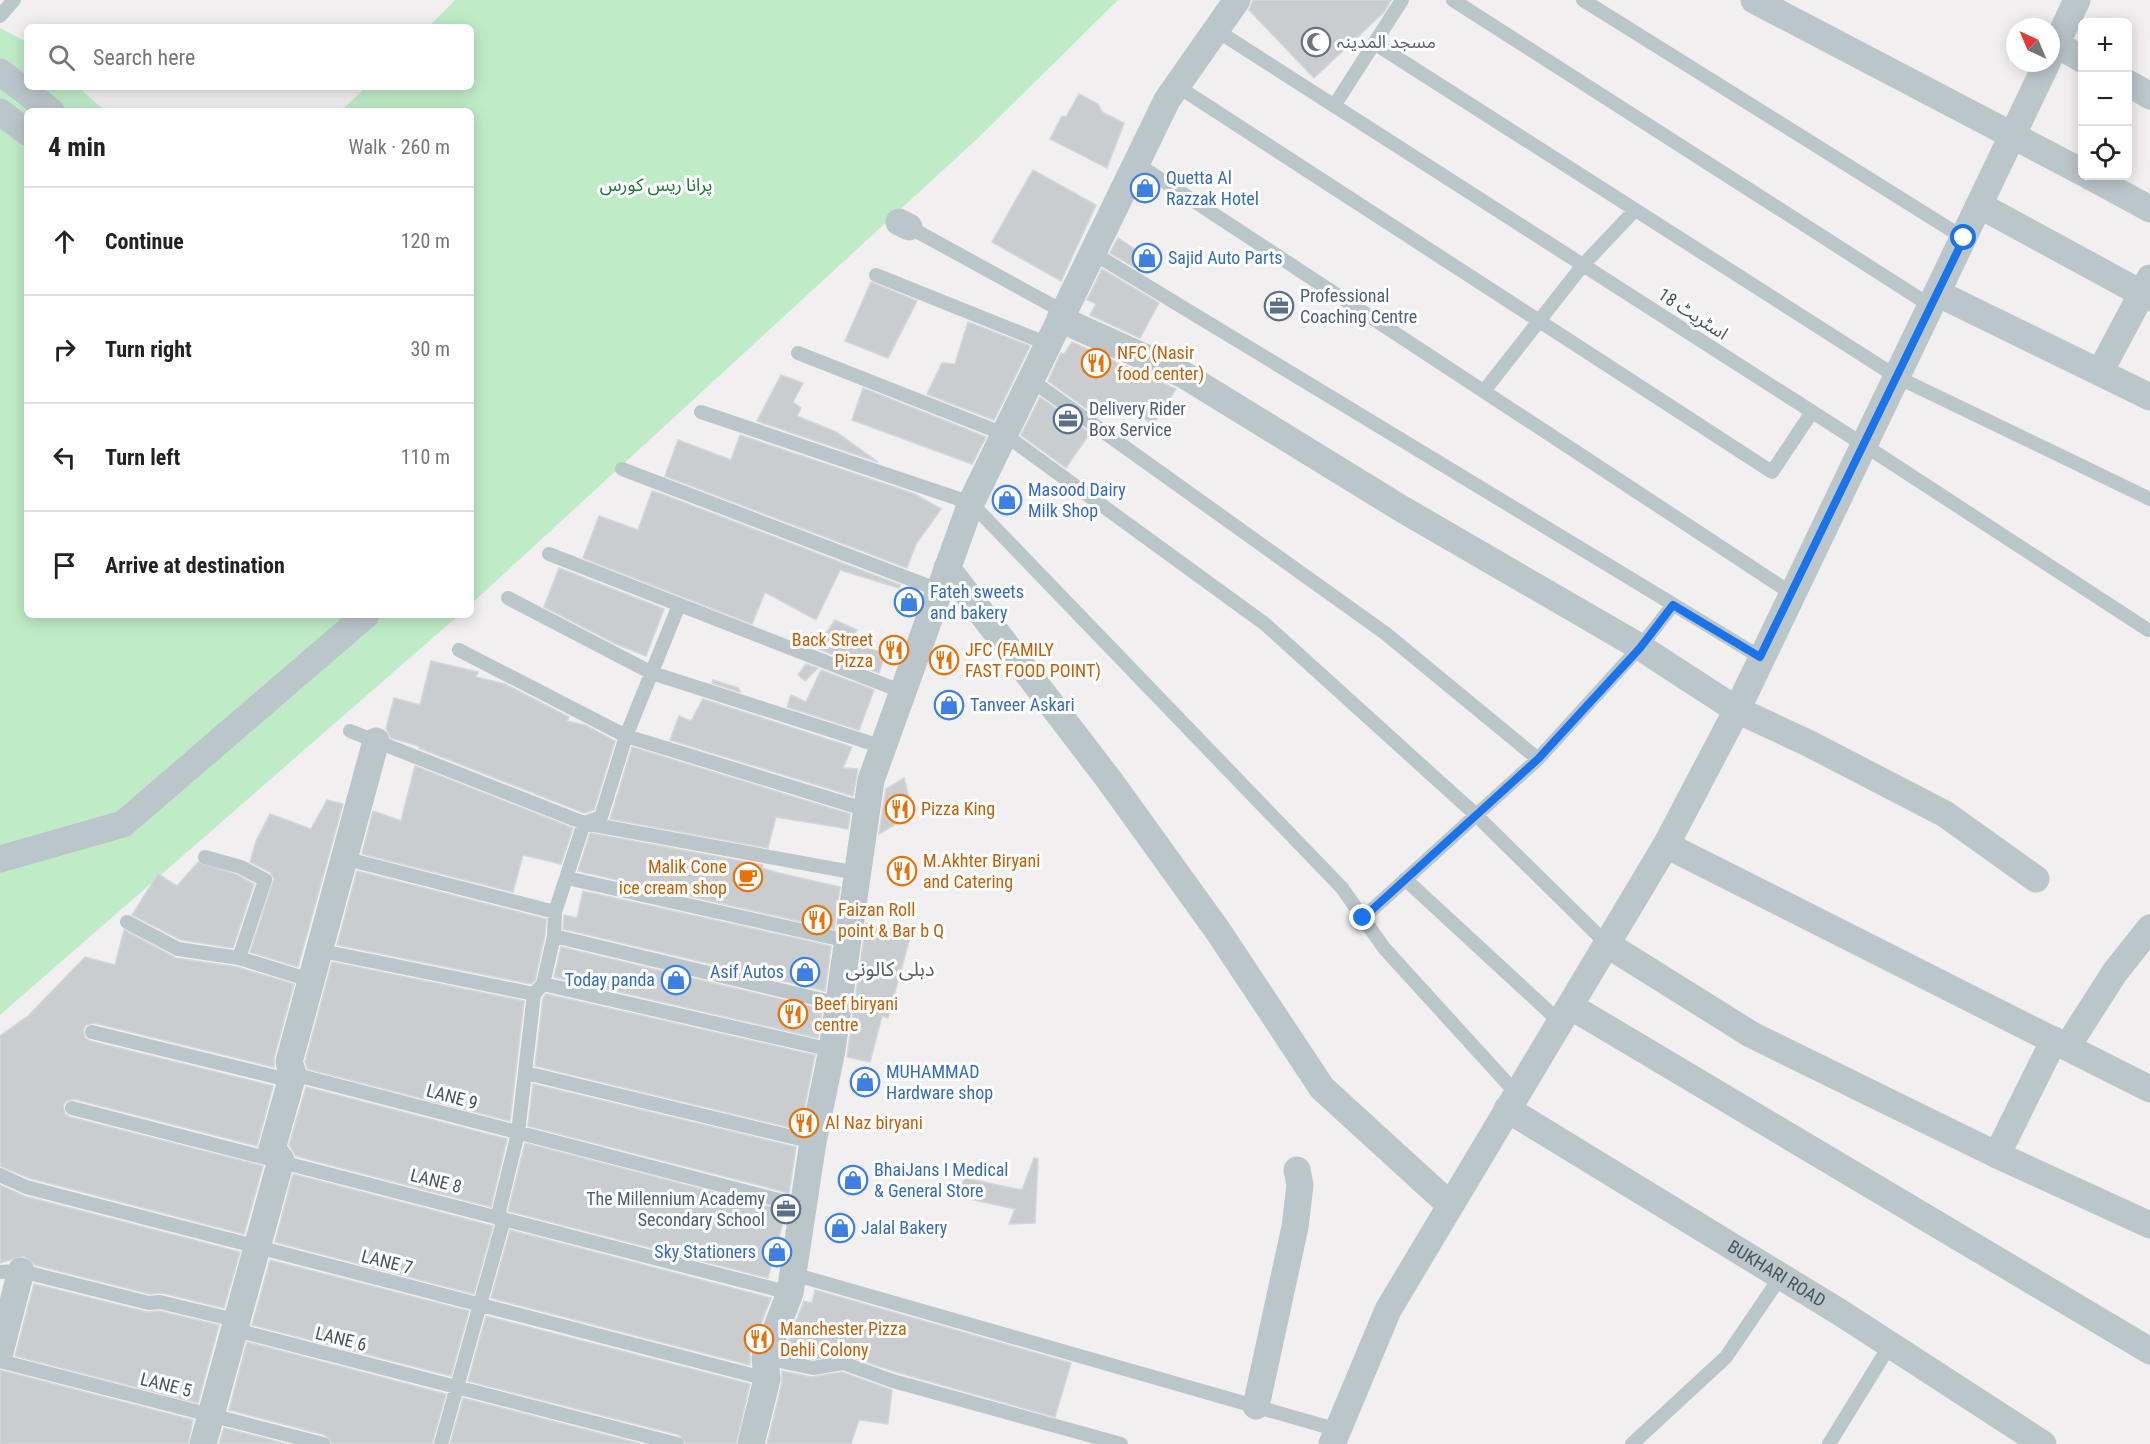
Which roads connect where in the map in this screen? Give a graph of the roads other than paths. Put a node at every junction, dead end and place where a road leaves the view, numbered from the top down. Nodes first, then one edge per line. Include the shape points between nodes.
1 (14, 0) edge
2 (1237, 0) edge
3 (1402, 0) edge
4 (1453, 0) edge
5 (1583, 0) edge
6 (1754, 0) edge
7 (2077, 0) edge
8 (0, 16) edge
9 (1216, 30) junction
10 (2060, 35) edge
11 (1374, 44) junction
12 (2060, 55) edge
13 (2078, 58) edge
14 (0, 72) edge
15 (2043, 72) edge
16 (1177, 86) junction
17 (2132, 86) edge
18 (2150, 96) edge
19 (1334, 106) junction
20 (47, 108) edge
21 (0, 112) edge
22 (24, 130) edge
23 (2014, 134) junction
24 (1136, 163) junction
25 (2078, 170) edge
26 (2096, 180) edge
27 (1979, 205) junction
28 (2150, 209) edge
29 (1635, 210) junction
30 (904, 225) dead end
31 (1964, 238) junction
32 (1093, 253) junction
33 (1583, 265) junction
34 (876, 275) dead end
35 (2147, 290) edge
36 (1934, 299) junction
37 (1062, 316) junction
38 (1538, 320) junction
39 (1048, 344) junction
40 (798, 352) dead end
41 (2100, 372) junction
42 (1897, 377) junction
43 (1031, 380) junction
44 (1484, 391) junction
45 (2150, 397) edge
46 (701, 412) dead end
47 (1812, 412) junction
48 (1004, 434) junction
49 (1864, 445) junction
50 (622, 469) dead end
51 (2150, 499) edge
52 (971, 503) junction
53 (549, 554) dead end
54 (943, 579) junction
55 (1791, 593) junction
56 (508, 598) dead end
57 (679, 605) junction
58 (1673, 605) junction
59 (363, 618) edge
60 (2148, 630) dead end
61 (1640, 648) junction
62 (459, 650) dead end
63 (1760, 657) junction
64 (652, 673) junction
65 (903, 692) junction
66 (1737, 710) junction
67 (350, 731) dead end
68 (626, 736) junction
69 (376, 741) junction
70 (883, 747) junction
71 (1538, 759) junction
72 (867, 810) junction
73 (1475, 814) junction
74 (584, 823) junction
75 (1666, 845) junction
76 (205, 857) dead end
77 (343, 858) junction
78 (0, 859) edge
79 (857, 873) junction
80 (567, 878) junction
81 (1405, 879) junction
82 (2036, 879) dead end
83 (555, 912) junction
84 (1363, 918) junction
85 (127, 922) dead end
86 (2150, 928) edge
87 (554, 936) junction
88 (848, 941) junction
89 (1608, 945) junction
90 (317, 950) junction
91 (239, 958) junction
92 (310, 980) junction
93 (538, 989) junction
94 (839, 1004) junction
95 (1565, 1014) junction
96 (92, 1032) dead end
97 (2060, 1043) junction
98 (832, 1050) junction
99 (526, 1073) junction
100 (292, 1074) junction
101 (2150, 1089) edge
102 (1512, 1102) junction
103 (72, 1108) dead end
104 (518, 1133) junction
105 (813, 1142) junction
106 (1996, 1155) junction
107 (281, 1160) junction
108 (1296, 1170) dead end
109 (0, 1175) edge
110 (1450, 1205) junction
111 (802, 1206) junction
112 (501, 1219) junction
113 (2150, 1225) edge
114 (259, 1247) junction
115 (11, 1272) edge
116 (1781, 1276) junction
117 (791, 1283) junction
118 (481, 1305) junction
119 (237, 1324) junction
120 (1890, 1345) junction
121 (2150, 1351) edge
122 (0, 1352) edge
123 (0, 1361) edge
124 (766, 1369) junction
125 (457, 1387) junction
126 (1256, 1406) junction
127 (211, 1415) junction
128 (1335, 1437) edge
129 (2028, 1440) edge
130 (203, 1444) edge
131 (323, 1444) edge
132 (441, 1444) edge
133 (677, 1444) edge
134 (751, 1444) edge
135 (1121, 1444) edge
136 (1632, 1444) edge
137 (1829, 1444) edge

1 - 8 lane
2 - 9 street
3 - 11 lane
4 - 36 lane
5 - 31 lane
6 - 23 street
7 - 10 street
9 - 16 street
9 - 19 lane, اسٹریٹ 18
11 - 19 lane
11 - 29 lane
12 - 13 street
14 - 20 street
15 - 23 street
16 - 24 street
16 - 38 lane
17 - 18 street
19 - 33 lane, اسٹریٹ 18
21 - 22 street
23 - 25 street
23 - 27 street
24 - 32 street
24 - 44 lane
26 - 28 street
27 - 31 street
27 - 35 street
29 - 33 lane
29 - 42 lane
30 - 37 lane
31 - 36 street
32 - 37 street
32 - 58 lane
33 - 38 lane
33 - 47 lane, اسٹریٹ 18
34 - 39 lane
35 - 41 street
36 - 41 street
36 - 42 street
37 - 39 street
37 - 61 street via 1184,375
38 - 44 lane
38 - 47 lane via 1772,472
39 - 43 street
40 - 48 lane
41 - 45 street
42 - 49 street
42 - 51 lane
43 - 48 street
43 - 71 lane via 1385,633
44 - 55 lane
46 - 52 lane
47 - 49 lane, اسٹریٹ 18
48 - 52 street
48 - 73 lane via 1265,624
49 - 55 street
49 - 60 lane, اسٹریٹ 18
50 - 54 lane
52 - 54 street
52 - 84 lane via 1342,888
53 - 57 lane
54 - 65 street
54 - 110 street via 1110,781 1218,931 1322,1088
55 - 63 street
56 - 64 lane
57 - 64 lane
57 - 65 lane
58 - 61 lane
58 - 63 lane
59 - 78 street via 123,824
61 - 66 street
61 - 71 lane
62 - 68 lane
63 - 66 street
64 - 68 lane
64 - 70 lane
65 - 70 street
66 - 75 street
66 - 82 street via 1945,814
67 - 69 lane
68 - 72 lane
68 - 74 lane via 601,817
69 - 74 lane
69 - 77 street
70 - 72 street via 871,780
71 - 73 lane
72 - 79 street
73 - 81 lane
73 - 89 lane
74 - 79 lane
74 - 80 lane
75 - 89 street
75 - 97 street
76 - 91 lane via 241,867 265,880
77 - 83 lane
77 - 90 street
79 - 88 street
80 - 83 lane
80 - 88 lane
81 - 84 lane
81 - 95 lane
83 - 87 lane
84 - 102 lane
85 - 91 lane via 178,949
86 - 97 street
87 - 93 lane
87 - 94 lane
88 - 94 street
89 - 95 street
89 - 106 street via 1752,1035
90 - 92 street
90 - 93 lane
91 - 92 lane
92 - 100 street via 289,1062
93 - 98 lane
93 - 99 lane
94 - 98 street
95 - 102 street
95 - 121 street
96 - 100 lane, LANE 9 via 280,1078
97 - 101 street
97 - 106 street
98 - 105 street
99 - 104 lane
99 - 105 lane
100 - 104 lane, LANE 9
100 - 107 street via 272,1149
102 - 110 street
102 - 116 street, BUKHARI ROAD
103 - 107 lane, LANE 8
104 - 111 lane, LANE 9
104 - 112 lane via 499,1211
105 - 111 street
106 - 113 street
107 - 112 lane, LANE 8
107 - 114 street
108 - 126 street via 1300,1185 1295,1227
109 - 114 lane, LANE 7 via 26,1187
110 - 128 street via 1388,1310
111 - 117 street
112 - 117 lane, LANE 8
112 - 118 lane
114 - 118 lane, LANE 7
114 - 119 street
115 - 119 lane, LANE 6 via 149,1303 170,1304 231,1319
115 - 122 street
116 - 120 street, BUKHARI ROAD
116 - 136 lane via 1726,1357
117 - 124 street
117 - 126 lane, LANE 8
118 - 124 lane, LANE 7
118 - 125 lane
119 - 125 lane, LANE 6 via 247,1333
119 - 127 street
120 - 129 street, BUKHARI ROAD
120 - 137 lane
123 - 127 lane, LANE 5
124 - 134 street
124 - 135 lane, LANE 7 via 843,1363 893,1381
125 - 132 lane
125 - 133 lane, LANE 6
126 - 128 lane, LANE 8
127 - 130 street
127 - 131 lane, LANE 5

